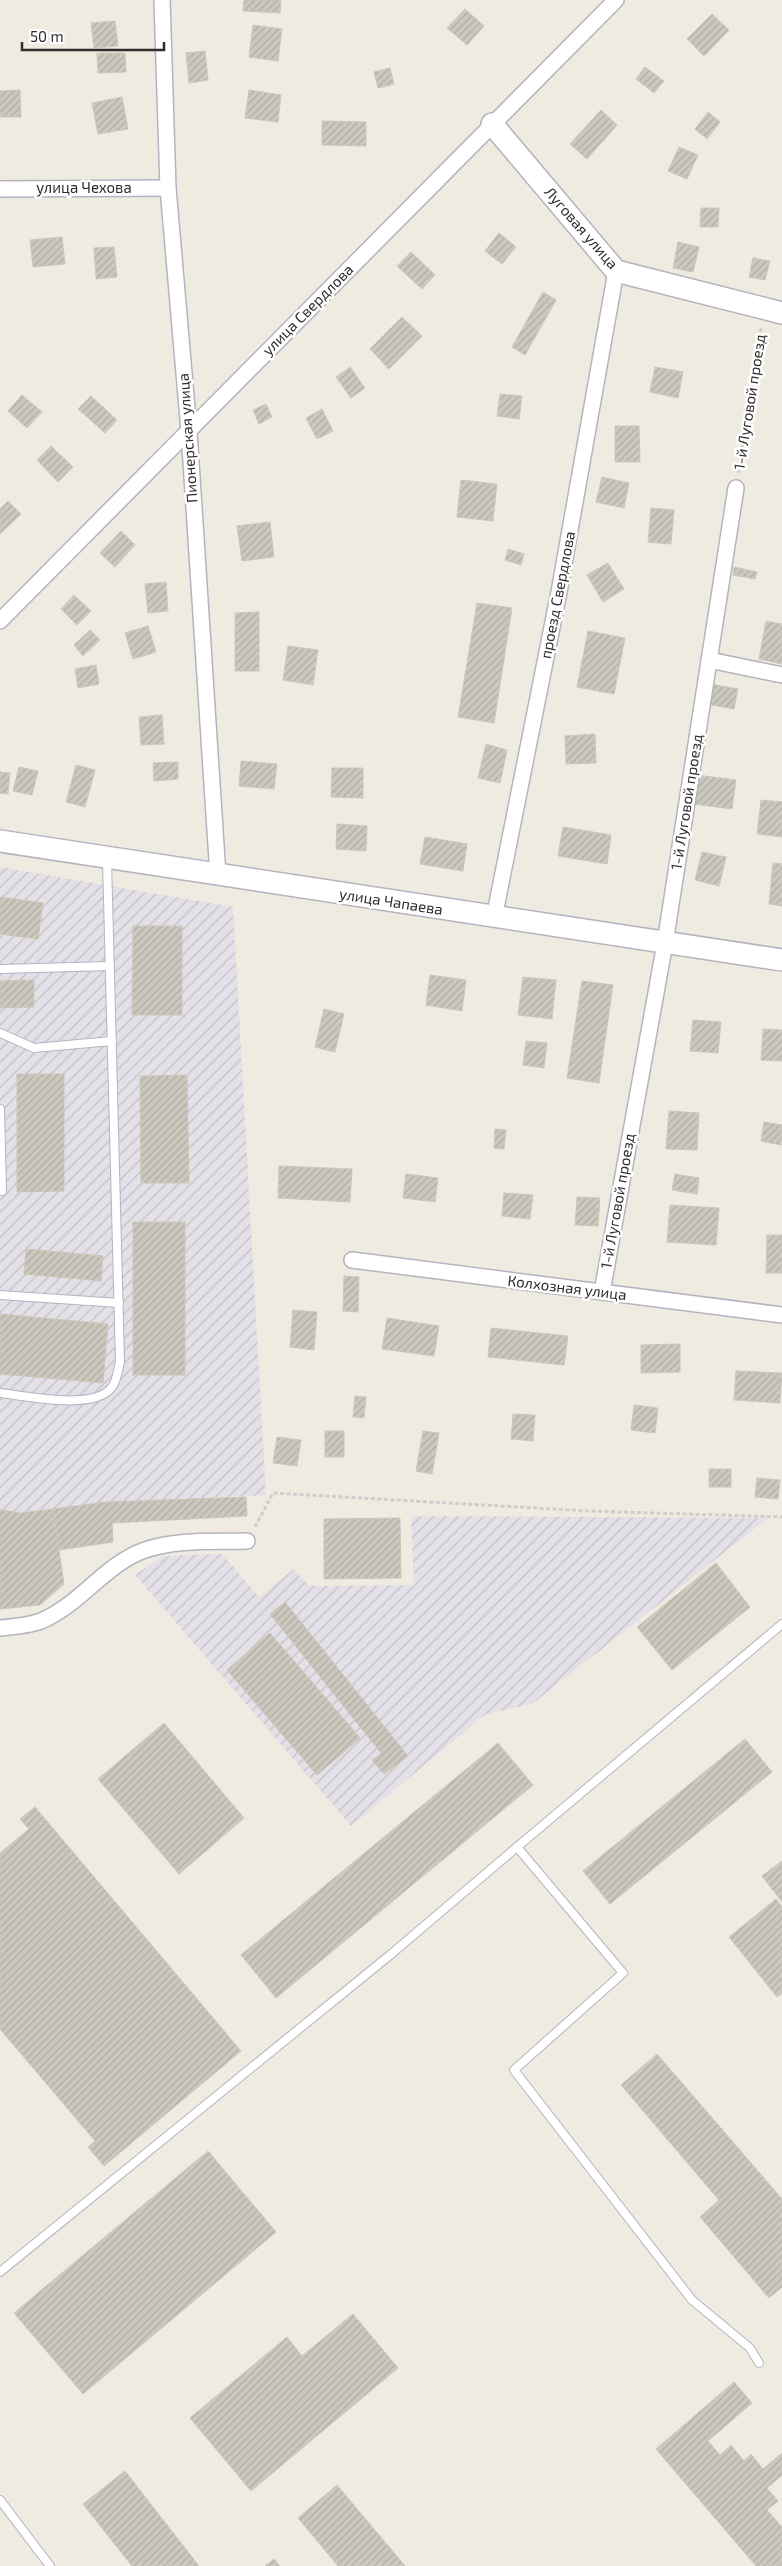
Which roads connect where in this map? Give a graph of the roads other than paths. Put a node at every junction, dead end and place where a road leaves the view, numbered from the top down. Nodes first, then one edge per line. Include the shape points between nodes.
1 (162, 0) edge
2 (616, 0) edge
3 (492, 124) junction
4 (168, 188) junction
5 (0, 189) edge
6 (616, 272) junction
7 (773, 312) edge
8 (188, 431) junction
9 (736, 488) road end
10 (0, 622) edge
11 (709, 660) junction
12 (782, 675) edge
13 (0, 841) edge
14 (107, 858) junction
15 (218, 876) junction
16 (494, 918) junction
17 (665, 943) junction
18 (782, 960) edge
19 (110, 966) junction
20 (0, 969) edge
21 (0, 1033) edge
22 (112, 1041) junction
23 (0, 1110) edge
24 (2, 1191) dead end
25 (352, 1260) dead end
26 (602, 1292) junction
27 (0, 1295) edge
28 (119, 1303) junction
29 (782, 1315) edge
30 (0, 1393) edge
31 (247, 1541) road end
32 (782, 1624) edge
33 (0, 1628) edge
34 (517, 1847) junction
35 (0, 2272) edge
36 (759, 2363) dead end
37 (0, 2500) edge
38 (50, 2566) edge

1 - 4 street, Пионерская улица
2 - 3 street, улица Свердлова
3 - 6 street, Луговая улица
3 - 8 street, улица Свердлова
4 - 5 street, улица Чехова
4 - 8 street, Пионерская улица
6 - 7 street, Луговая улица
6 - 16 street, проезд Свердлова via 559,592
8 - 10 street, улица Свердлова
8 - 15 street, Пионерская улица
9 - 11 street, 1-й Луговой проезд
11 - 12 street
11 - 17 street, 1-й Луговой проезд
13 - 14 street, улица Чапаева
14 - 15 street, улица Чапаева
14 - 19 lane
15 - 16 street, улица Чапаева
16 - 17 street, улица Чапаева
17 - 18 street, улица Чапаева
17 - 26 street, 1-й Луговой проезд
19 - 20 lane
19 - 22 lane
21 - 22 lane via 34,1048
22 - 28 lane
23 - 24 lane
25 - 26 street, Колхозная улица
26 - 29 street, Колхозная улица
27 - 28 lane
28 - 30 lane via 120,1362 113,1387 103,1395 83,1401
31 - 33 street via 176,1544 144,1550 112,1569 72,1602 41,1621
32 - 34 lane
34 - 35 lane via 390,1955
34 - 36 lane via 623,1973 514,2070 692,2300 750,2348
37 - 38 lane

